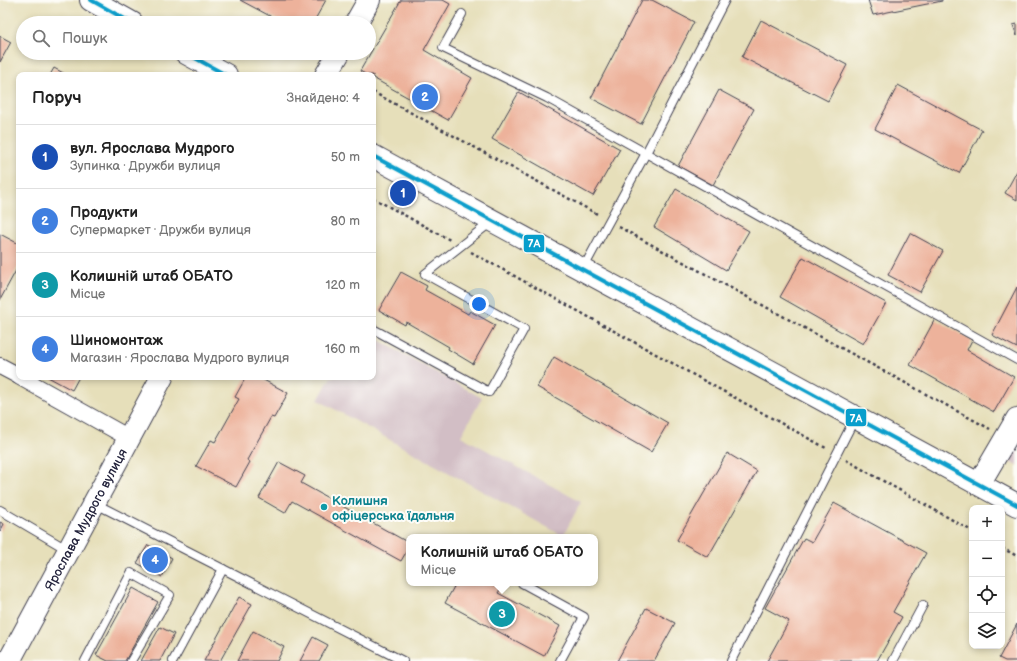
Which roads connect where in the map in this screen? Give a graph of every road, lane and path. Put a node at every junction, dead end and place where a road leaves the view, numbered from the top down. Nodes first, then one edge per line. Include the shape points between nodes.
1 (90, 0) edge
2 (369, 0) edge
3 (725, 0) edge
4 (462, 14) dead end
5 (119, 16) edge
6 (360, 16) edge
7 (199, 60) edge
8 (335, 60) edge
9 (221, 72) edge
10 (328, 72) edge
11 (376, 94) edge
12 (646, 153) junction
13 (376, 158) edge
14 (376, 200) edge
15 (493, 221) junction
16 (609, 221) junction
17 (461, 246) junction
18 (582, 269) junction
19 (376, 331) edge
20 (1017, 360) edge
21 (0, 366) edge
22 (16, 375) edge
23 (25, 380) edge
24 (160, 380) edge
25 (856, 418) junction
26 (1017, 418) edge
27 (129, 438) junction
28 (1006, 438) junction
29 (837, 454) junction
30 (979, 484) junction
31 (94, 503) junction
32 (1017, 505) edge
33 (0, 510) edge
34 (969, 529) edge
35 (1005, 550) edge
36 (69, 551) junction
37 (1017, 556) edge
38 (223, 569) junction
39 (527, 586) edge
40 (923, 605) dead end
41 (9, 661) edge
42 (85, 661) edge
43 (131, 661) edge
44 (173, 661) edge
45 (403, 661) edge
46 (560, 661) edge
47 (731, 661) edge
48 (893, 661) edge

1 - 5 street
2 - 6 street
3 - 12 lane
4 - 12 lane via 443,48 547,98
7 - 9 street
8 - 10 street
11 - 16 path
12 - 16 lane
12 - 20 lane
13 - 15 street
14 - 17 path
15 - 17 lane
15 - 18 street
16 - 18 lane
16 - 28 path
17 - 19 lane via 425,274 524,329 489,392
17 - 29 path
18 - 25 street
21 - 22 street
23 - 27 street
24 - 27 street, Ярослава Мудрого вулиця
25 - 29 lane
25 - 30 street
26 - 28 street
27 - 31 street, Ярослава Мудрого вулиця
28 - 30 street
29 - 34 path
29 - 47 lane
30 - 32 street
31 - 36 street, Ярослава Мудрого вулиця
31 - 38 lane
33 - 36 lane
35 - 37 path
36 - 41 street, Ярослава Мудрого вулиця
38 - 44 lane
38 - 45 lane
39 - 46 lane via 584,617
40 - 48 lane
42 - 43 lane via 131,573 170,595

